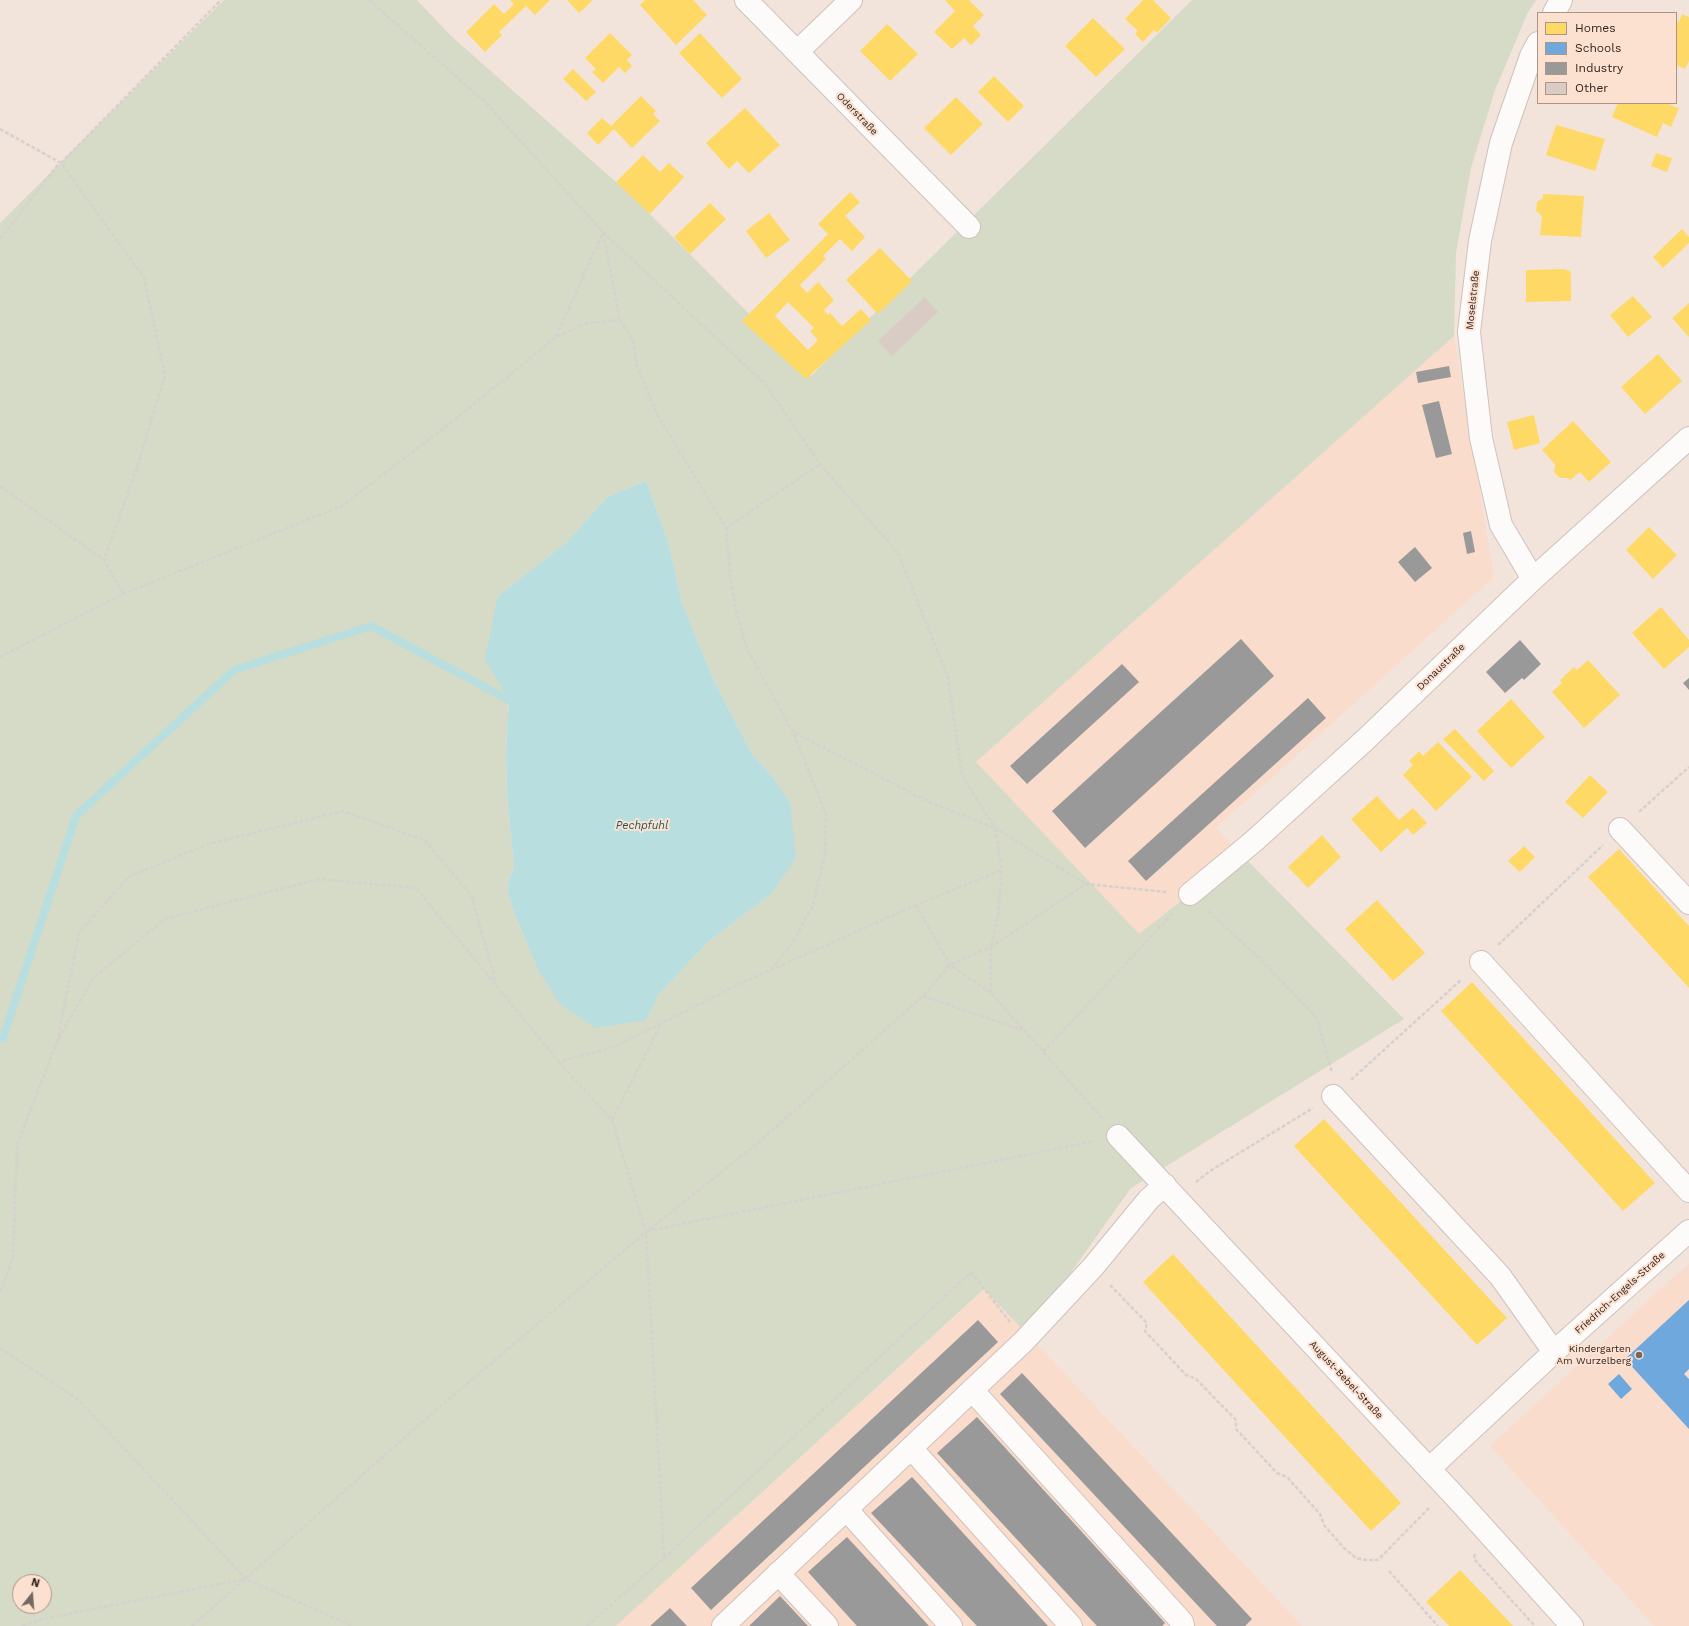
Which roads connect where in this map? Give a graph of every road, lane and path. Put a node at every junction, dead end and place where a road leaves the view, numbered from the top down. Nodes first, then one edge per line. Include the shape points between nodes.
1 (221, 0) edge
2 (369, 0) edge
3 (746, 0) edge
4 (851, 0) edge
5 (1561, 0) edge
6 (1555, 12) edge
7 (1537, 45) edge
8 (797, 52) junction
9 (0, 129) edge
10 (60, 163) junction
11 (969, 227) dead end
12 (603, 232) junction
13 (0, 239) edge
14 (620, 320) junction
15 (556, 337) junction
16 (1689, 438) edge
17 (820, 464) junction
18 (0, 486) edge
19 (726, 528) junction
20 (104, 560) junction
21 (1533, 579) junction
22 (123, 594) junction
23 (0, 657) edge
24 (793, 732) junction
25 (1689, 767) edge
26 (996, 828) junction
27 (1620, 829) junction
28 (1002, 870) junction
29 (1086, 884) junction
30 (1190, 894) junction
31 (1689, 903) edge
32 (916, 905) junction
33 (991, 947) junction
34 (1481, 962) junction
35 (950, 965) junction
36 (770, 970) junction
37 (497, 986) junction
38 (990, 992) junction
39 (923, 996) junction
40 (661, 1023) junction
41 (1022, 1030) junction
42 (56, 1044) junction
43 (1043, 1052) junction
44 (559, 1062) junction
45 (1333, 1096) junction
46 (612, 1120) junction
47 (1118, 1136) junction
48 (1171, 1191) junction
49 (1689, 1192) edge
50 (1689, 1231) edge
51 (646, 1232) junction
52 (1093, 1267) junction
53 (0, 1292) edge
54 (1024, 1341) junction
55 (0, 1348) edge
56 (1554, 1352) junction
57 (972, 1390) junction
58 (911, 1448) junction
59 (1429, 1470) junction
60 (1428, 1508) dead end
61 (846, 1509) junction
62 (664, 1558) junction
63 (1474, 1559) dead end
64 (1388, 1571) dead end
65 (778, 1573) junction
66 (246, 1579) junction
67 (1181, 1625) edge
68 (22, 1626) edge
69 (192, 1626) edge
70 (354, 1626) edge
71 (587, 1626) edge
72 (723, 1626) edge
73 (827, 1626) edge
74 (951, 1626) edge
75 (1071, 1626) edge
76 (1438, 1626) edge
77 (1534, 1626) edge
78 (1572, 1626) edge

1 - 10 path
2 - 12 path via 484,101
3 - 8 street, Oderstraße
4 - 8 street
5 - 6 street
7 - 21 street, Moselstraße via 1501,143 1480,241 1469,332 1481,438 1500,525
8 - 11 street, Oderstraße
9 - 10 path
10 - 13 path
10 - 20 path via 144,278 165,375 138,464
12 - 14 path
12 - 15 path
12 - 17 path via 765,384
14 - 15 path via 587,323
14 - 19 path via 632,341 637,366 657,414
15 - 22 path via 453,421 342,506
16 - 21 street, Donaustraße
17 - 19 path
17 - 26 path via 898,553 948,677 962,775
18 - 20 path
19 - 24 path via 736,610 747,649
20 - 22 path
21 - 30 street, Donaustraße via 1365,740 1254,841
22 - 23 path
24 - 26 path via 929,802
24 - 36 path via 826,814 825,852 813,905 793,942
25 - 27 path
26 - 28 path
26 - 29 path
27 - 31 street
27 - 34 path
28 - 32 path
28 - 33 path via 998,916
29 - 30 path
29 - 33 path
30 - 43 path
30 - 45 path via 1259,958 1317,1018 1336,1085
32 - 35 path
32 - 36 path
33 - 35 path
33 - 38 path
34 - 45 path
34 - 49 street
35 - 38 path
35 - 39 path
36 - 40 path
37 - 42 path via 416,888 319,879 165,919 93,978
37 - 42 path via 471,894 424,840 343,811 209,844 128,876 79,933
37 - 44 path
38 - 41 path
39 - 41 path
39 - 51 path via 758,1143
40 - 44 path via 616,1046
40 - 46 path
41 - 43 path
42 - 53 path via 17,1146 13,1259
43 - 47 path
44 - 46 path
45 - 48 path via 1210,1171
45 - 56 street via 1500,1276
46 - 51 path
47 - 48 street, August-Bebel-Straße
47 - 51 path
48 - 52 street via 1149,1199
48 - 59 street, August-Bebel-Straße
50 - 56 street, Friedrich-Engels-Straße
51 - 62 path
51 - 66 path via 422,1422
52 - 54 street
52 - 60 path via 1147,1324 1146,1331 1186,1375 1196,1379 1236,1420 1236,1429 1277,1473 1287,1477 1320,1514 1324,1524 1344,1548 1356,1558 1378,1560
54 - 57 street
54 - 62 path via 971,1272
55 - 66 path via 79,1400
56 - 59 street, Friedrich-Engels-Straße
57 - 58 street
57 - 67 street
58 - 61 street
58 - 75 street
59 - 78 street, August-Bebel-Straße
61 - 65 street
61 - 74 street
62 - 71 path
63 - 77 path
64 - 76 path
65 - 72 street
65 - 73 street
66 - 68 path via 43,1619
66 - 69 path
66 - 70 path

